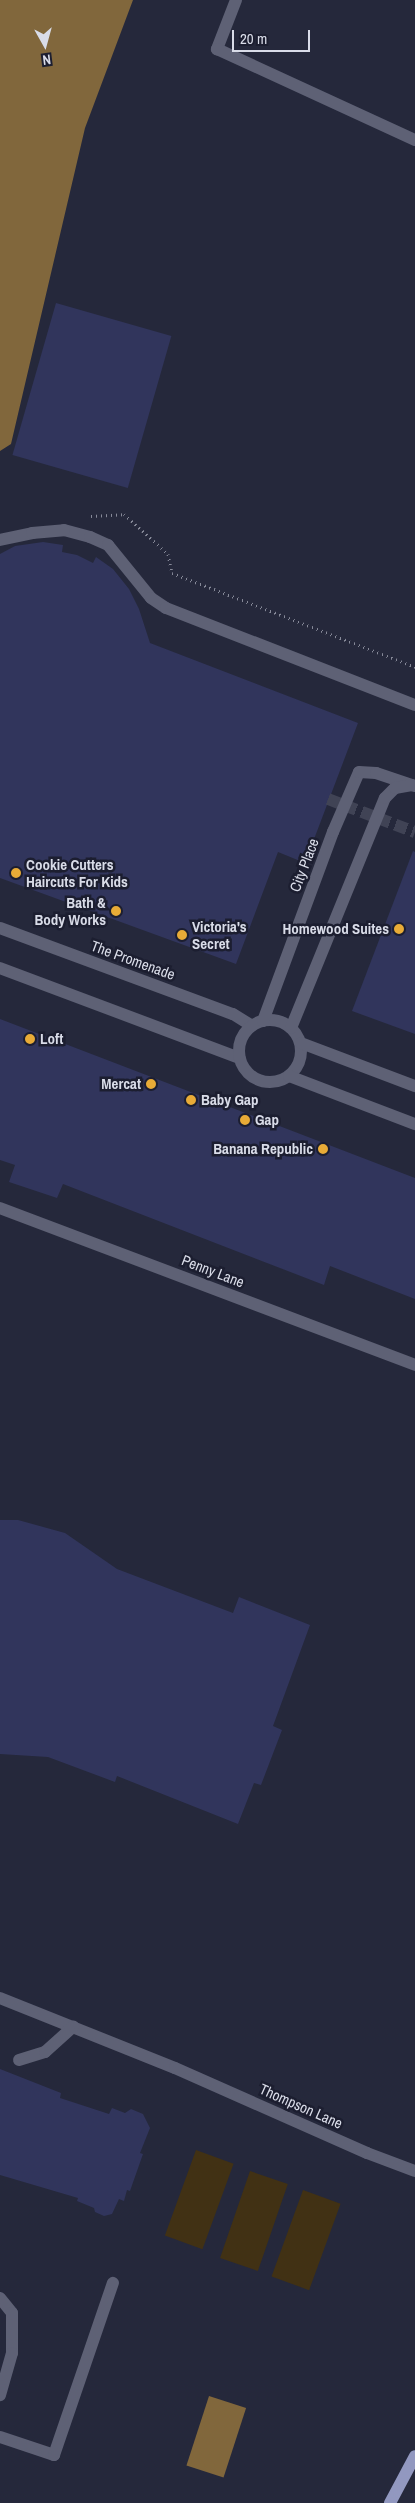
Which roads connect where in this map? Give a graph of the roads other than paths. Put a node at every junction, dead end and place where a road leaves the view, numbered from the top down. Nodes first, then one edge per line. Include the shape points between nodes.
1 (236, 0) edge
2 (415, 140) edge
3 (0, 540) edge
4 (415, 705) edge
5 (413, 786) edge
6 (0, 928) edge
7 (0, 968) edge
8 (257, 1023) junction
9 (291, 1028) junction
10 (300, 1043) junction
11 (240, 1058) junction
12 (289, 1076) junction
13 (415, 1086) edge
14 (415, 1124) edge
15 (0, 1208) edge
16 (415, 1364) edge
17 (0, 1998) edge
18 (73, 2027) junction
19 (19, 2060) dead end
20 (415, 2171) edge
21 (113, 2283) dead end
22 (0, 2298) edge
23 (0, 2395) edge
24 (0, 2437) edge
25 (415, 2456) edge
26 (390, 2503) edge

1 - 2 street via 217,49
3 - 4 street via 64,530 90,537 108,545 151,598 166,608
5 - 8 street, City Place via 376,773 359,772
5 - 9 street, City Place via 395,788 385,798
6 - 8 street, The Promenade
7 - 11 street
8 - 9 street via 275,1020
8 - 11 street via 242,1040
9 - 10 street
10 - 12 street via 297,1067
10 - 13 street
11 - 12 street via 250,1073 266,1081 278,1081
12 - 14 street
15 - 16 street, Penny Lane
17 - 18 street, Thompson Lane
18 - 19 street via 45,2052
18 - 20 street, Thompson Lane
21 - 24 street via 54,2455
22 - 23 street via 12,2313 12,2353
25 - 26 main road

